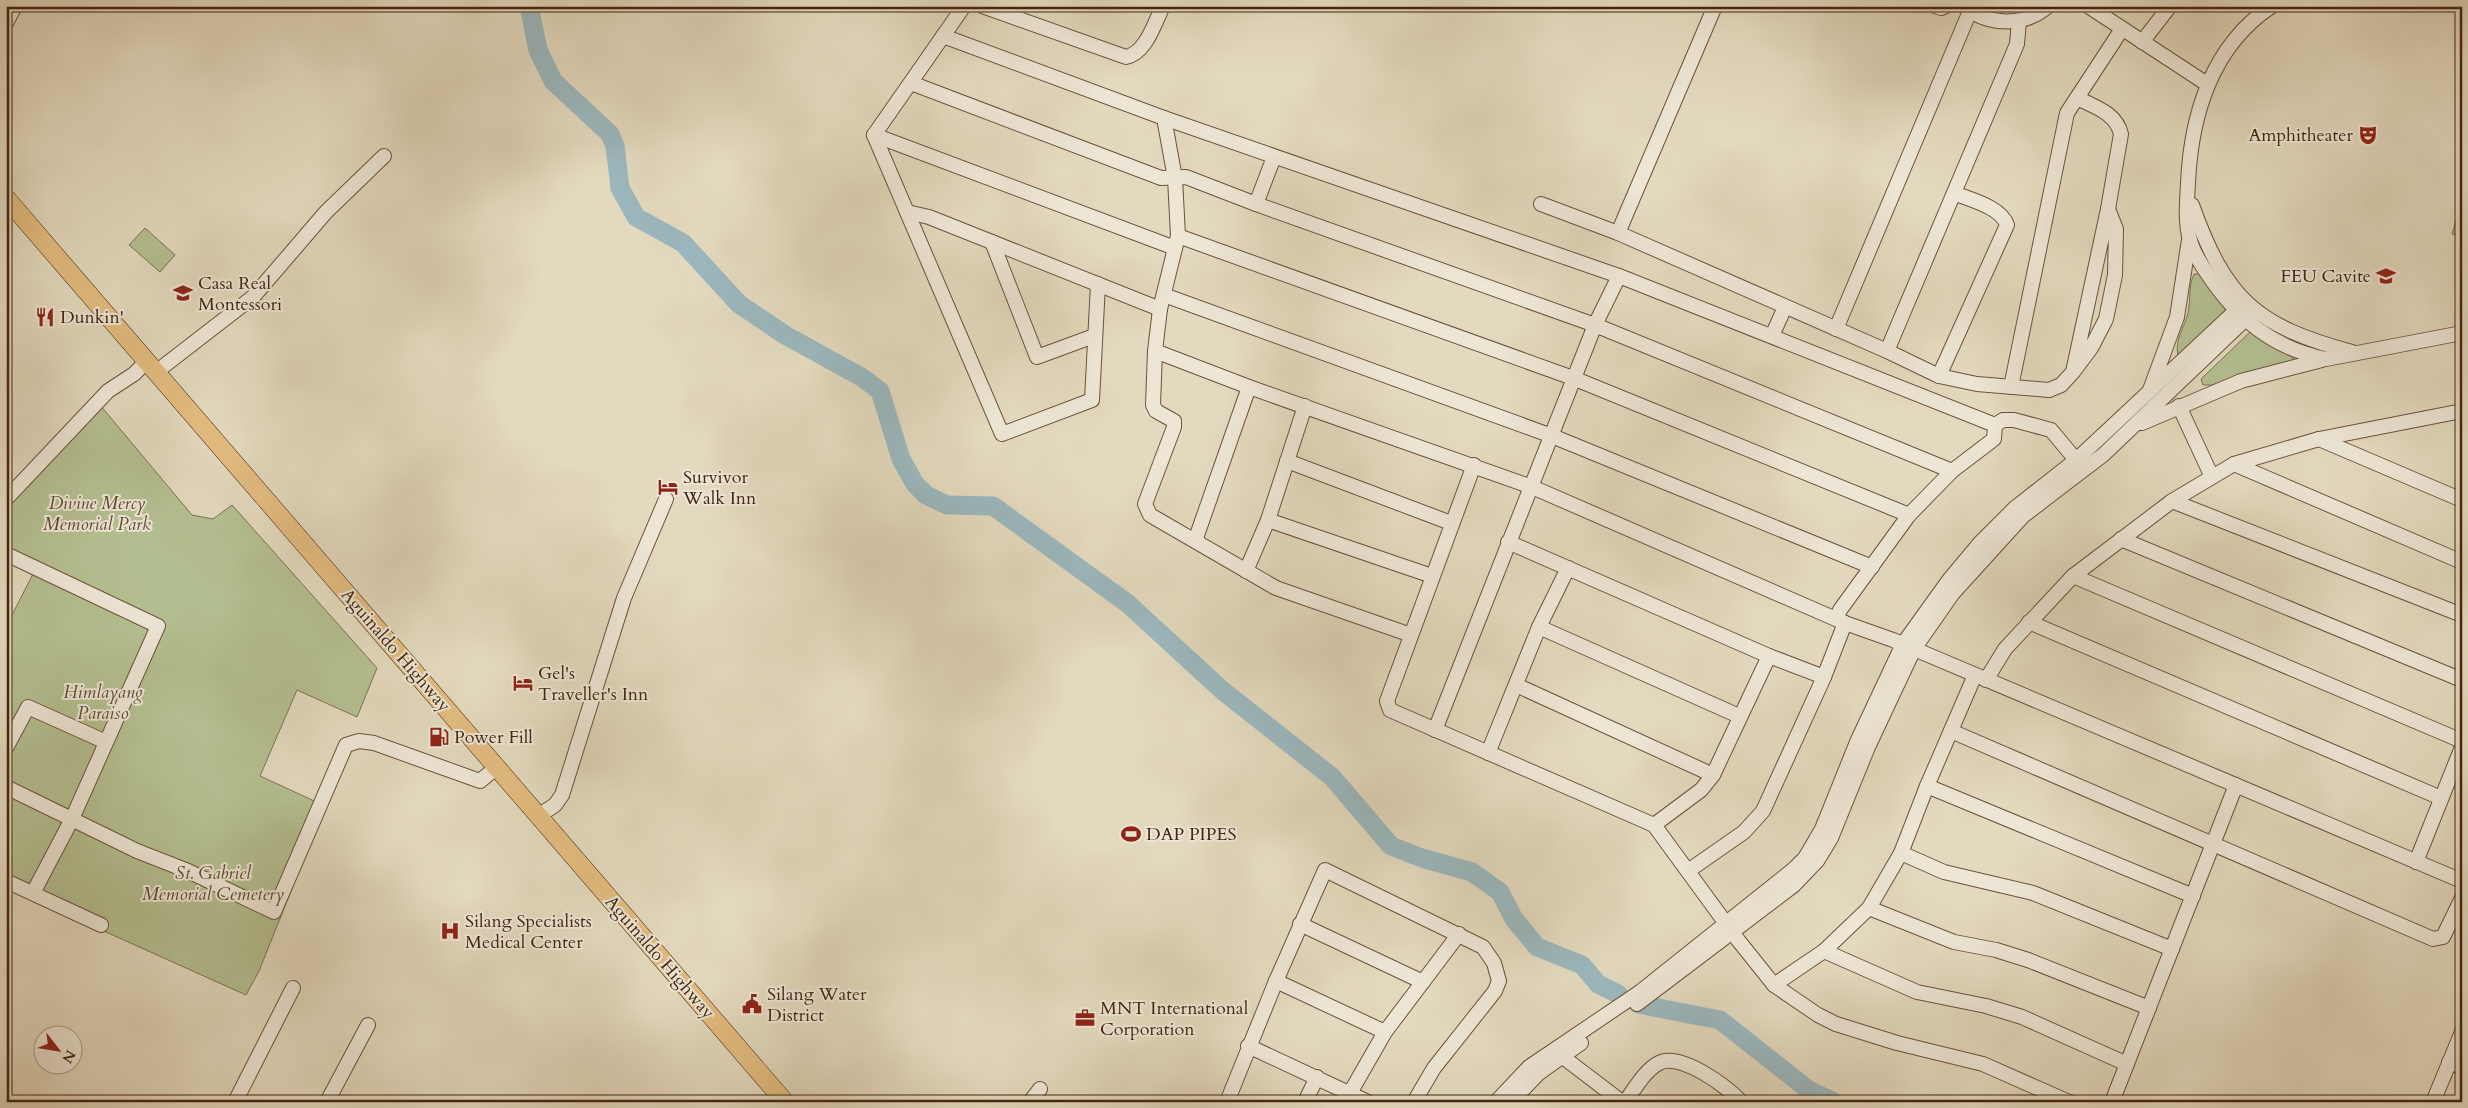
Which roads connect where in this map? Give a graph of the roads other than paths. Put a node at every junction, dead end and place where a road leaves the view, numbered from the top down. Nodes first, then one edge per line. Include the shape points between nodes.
1 (15, 6) edge
2 (964, 6) edge
3 (982, 6) edge
4 (1163, 6) edge
5 (1715, 6) edge
6 (1935, 6) edge
7 (1946, 6) edge
8 (2048, 6) edge
9 (2170, 6) edge
10 (2272, 6) edge
11 (2092, 7) edge
12 (1967, 9) edge
13 (2019, 21) junction
14 (6, 23) edge
15 (2122, 29) junction
16 (943, 36) junction
17 (2142, 42) junction
18 (911, 83) junction
19 (2208, 84) junction
20 (2078, 98) junction
21 (1164, 118) junction
22 (874, 135) junction
23 (384, 156) dead end
24 (1274, 157) junction
25 (1175, 178) junction
26 (1954, 193) junction
27 (2187, 193) junction
28 (6, 198) edge
29 (1256, 204) junction
30 (1541, 204) dead end
31 (2108, 209) junction
32 (908, 212) junction
33 (1618, 233) junction
34 (2189, 239) junction
35 (992, 242) junction
36 (1177, 242) junction
37 (1619, 276) junction
38 (1098, 284) junction
39 (1164, 294) junction
40 (1786, 307) junction
41 (1160, 309) junction
42 (2245, 311) junction
43 (1595, 324) junction
44 (1836, 328) junction
45 (2462, 333) edge
46 (1094, 336) junction
47 (1772, 336) junction
48 (1155, 351) junction
49 (1888, 351) junction
50 (2355, 353) junction
51 (2326, 359) junction
52 (152, 367) junction
53 (2073, 372) junction
54 (1939, 376) junction
55 (1573, 378) junction
56 (1249, 387) junction
57 (2011, 387) junction
58 (2148, 394) junction
59 (1306, 406) junction
60 (2179, 406) junction
61 (2462, 411) edge
62 (1995, 425) junction
63 (2132, 427) junction
64 (1552, 436) junction
65 (2319, 440) junction
66 (2076, 460) junction
67 (1287, 461) junction
68 (2234, 464) junction
69 (1474, 465) junction
70 (1952, 471) junction
71 (2212, 477) junction
72 (1532, 487) junction
73 (6, 499) edge
74 (666, 499) dead end
75 (2462, 500) edge
76 (2172, 501) junction
77 (1909, 516) junction
78 (1268, 520) junction
79 (1451, 523) junction
80 (2121, 539) junction
81 (1195, 541) junction
82 (1508, 542) junction
83 (6, 554) edge
84 (2462, 562) edge
85 (1872, 566) junction
86 (1568, 568) junction
87 (1246, 571) junction
88 (1432, 576) junction
89 (2072, 576) junction
90 (2462, 615) edge
91 (1841, 621) junction
92 (2030, 622) junction
93 (1539, 627) junction
94 (1411, 635) junction
95 (1908, 647) junction
96 (1769, 656) junction
97 (1824, 677) junction
98 (1981, 677) junction
99 (2462, 680) edge
100 (1516, 685) junction
101 (1739, 716) junction
102 (1435, 730) junction
103 (1951, 731) junction
104 (2462, 741) edge
105 (106, 742) junction
106 (2462, 747) edge
107 (6, 748) edge
108 (1488, 753) junction
109 (497, 768) junction
110 (1713, 775) junction
111 (2236, 785) junction
112 (1927, 786) junction
113 (6, 787) edge
114 (2441, 798) junction
115 (538, 816) junction
116 (72, 819) junction
117 (1654, 825) junction
118 (2213, 844) junction
119 (1901, 853) junction
120 (2416, 862) junction
121 (1688, 872) junction
122 (6, 881) edge
123 (2462, 881) edge
124 (33, 893) junction
125 (2193, 896) junction
126 (2462, 898) edge
127 (1869, 908) junction
128 (1300, 924) junction
129 (101, 925) dead end
130 (1729, 927) junction
131 (1459, 934) junction
132 (2172, 949) junction
133 (1824, 951) junction
134 (1276, 980) junction
135 (1423, 982) junction
136 (1774, 985) junction
137 (293, 988) dead end
138 (2149, 1008) junction
139 (368, 1025) dead end
140 (1385, 1032) junction
141 (2462, 1032) edge
142 (1248, 1046) junction
143 (1557, 1053) junction
144 (2127, 1064) junction
145 (2456, 1064) edge
146 (1317, 1077) junction
147 (1040, 1089) dead end
148 (1350, 1093) junction
149 (1509, 1099) edge
150 (235, 1102) edge
151 (327, 1102) edge
152 (785, 1102) edge
153 (1030, 1102) edge
154 (1227, 1102) edge
155 (1305, 1102) edge
156 (1368, 1102) edge
157 (1414, 1102) edge
158 (1623, 1102) edge
159 (1741, 1102) edge
160 (2069, 1102) edge
161 (2112, 1102) edge
162 (2432, 1102) edge

1 - 14 street
2 - 16 street
3 - 4 street via 1126,57 1136,56 1142,48
5 - 33 street
6 - 7 street
8 - 13 street
9 - 17 street
10 - 19 street via 2242,30
11 - 15 street
12 - 13 street via 1994,20
12 - 44 street
13 - 26 street via 2017,44
15 - 17 street
15 - 20 street
16 - 18 street
16 - 21 street
17 - 19 street
18 - 22 street
18 - 25 street via 1161,178
19 - 27 street via 2193,132
20 - 31 street via 2110,115 2119,123 2122,134
20 - 57 street via 2067,113
21 - 24 street
21 - 25 street
22 - 32 street
22 - 36 street
23 - 52 street via 326,212 253,298
24 - 29 street
24 - 37 street
25 - 29 street via 1186,177
25 - 36 street
26 - 49 street
26 - 54 street via 1997,212 2008,225
27 - 34 street
27 - 42 street via 2215,262
28 - 52 main road, Aguinaldo Highway
29 - 43 street
30 - 33 street
31 - 53 street
31 - 53 street via 2116,229 2115,275 2106,319 2091,348
32 - 35 street
32 - 46 street via 1002,434 1092,400
33 - 40 street
34 - 42 street via 2202,266
34 - 58 street via 2178,317
35 - 38 street
35 - 46 street via 1037,357
36 - 39 street
36 - 55 street
37 - 43 street
37 - 47 street
38 - 41 street
38 - 46 street
39 - 41 street
39 - 64 street
40 - 44 street
40 - 47 street
41 - 48 street
42 - 50 street via 2292,333
42 - 51 street via 2272,339
42 - 58 street
42 - 63 street
43 - 55 street
43 - 70 street
44 - 49 street
45 - 50 street
47 - 62 street
48 - 56 street
48 - 81 street via 1153,409 1174,421 1174,427 1146,510
49 - 54 street
50 - 51 street
51 - 60 street via 2242,381
52 - 73 street via 108,391
52 - 109 main road, Aguinaldo Highway
53 - 57 street via 2061,385 2049,390
54 - 57 street
55 - 64 street
55 - 77 street
56 - 59 street
56 - 81 street
58 - 66 street
59 - 67 street
59 - 69 street
60 - 63 street
60 - 71 street
61 - 65 street
62 - 66 street via 2003,420 2014,420 2051,430
62 - 70 street via 1994,439
63 - 95 street via 2103,455 2023,516
64 - 72 street
64 - 85 street
65 - 68 street
65 - 75 street
66 - 95 street via 2015,508 1980,543 1949,580
67 - 78 street
67 - 79 street
68 - 71 street
68 - 84 street
69 - 72 street
69 - 79 street
70 - 77 street
71 - 76 street
72 - 82 street
72 - 91 street
74 - 115 street via 624,598 562,795 556,805
76 - 80 street
76 - 90 street
77 - 85 street
78 - 87 street
78 - 88 street
79 - 88 street
80 - 89 street
80 - 99 street
81 - 87 street
82 - 86 street
82 - 102 street
83 - 105 street via 158,626
85 - 91 street via 1840,610
86 - 93 street
86 - 96 street
87 - 94 street via 1276,588
88 - 94 street
89 - 92 street
89 - 104 street
91 - 95 street
91 - 97 street
92 - 98 street
92 - 114 street
93 - 100 street
93 - 101 street
94 - 102 street via 1387,701 1390,710
95 - 98 street
95 - 130 street via 1856,742 1814,844 1794,869
96 - 97 street
96 - 101 street
97 - 121 street via 1763,811 1744,832
98 - 103 street
98 - 111 street
100 - 108 street
100 - 110 street
101 - 110 street
102 - 108 street
103 - 112 street
103 - 118 street
105 - 107 street via 28,707
105 - 116 street
106 - 114 street
108 - 117 street
109 - 115 main road, Aguinaldo Highway
109 - 116 street via 480,781 374,743 359,741 346,745 274,912
110 - 117 street via 1701,790
111 - 118 street
111 - 120 street
112 - 119 street
112 - 125 street
113 - 116 street
114 - 120 street
115 - 152 main road, Aguinaldo Highway
116 - 124 street
117 - 121 street
118 - 125 street
118 - 126 street via 2433,939 2443,936
119 - 127 street
119 - 132 street via 1944,872 2033,893
120 - 123 street
121 - 130 street
122 - 124 street
124 - 129 street
125 - 132 street
127 - 133 street
127 - 138 street via 1954,942 2028,960
128 - 131 street via 1325,870
128 - 134 street
128 - 135 street
130 - 136 street
130 - 143 street via 1642,996
131 - 135 street
131 - 157 street via 1483,947 1494,963 1499,981 1495,991 1434,1068
132 - 138 street
133 - 136 street
133 - 144 street via 1917,992 2022,1017
134 - 140 street
134 - 142 street
135 - 140 street
136 - 160 street via 1836,1024 1984,1064
137 - 150 street
138 - 144 street
139 - 151 street
140 - 148 street
141 - 145 street
142 - 146 street
142 - 154 street
143 - 149 street
143 - 158 street
144 - 161 street
145 - 162 street
146 - 148 street
146 - 155 street
147 - 153 street
148 - 156 street
158 - 159 street via 1658,1064 1668,1061 1692,1067 1714,1079

